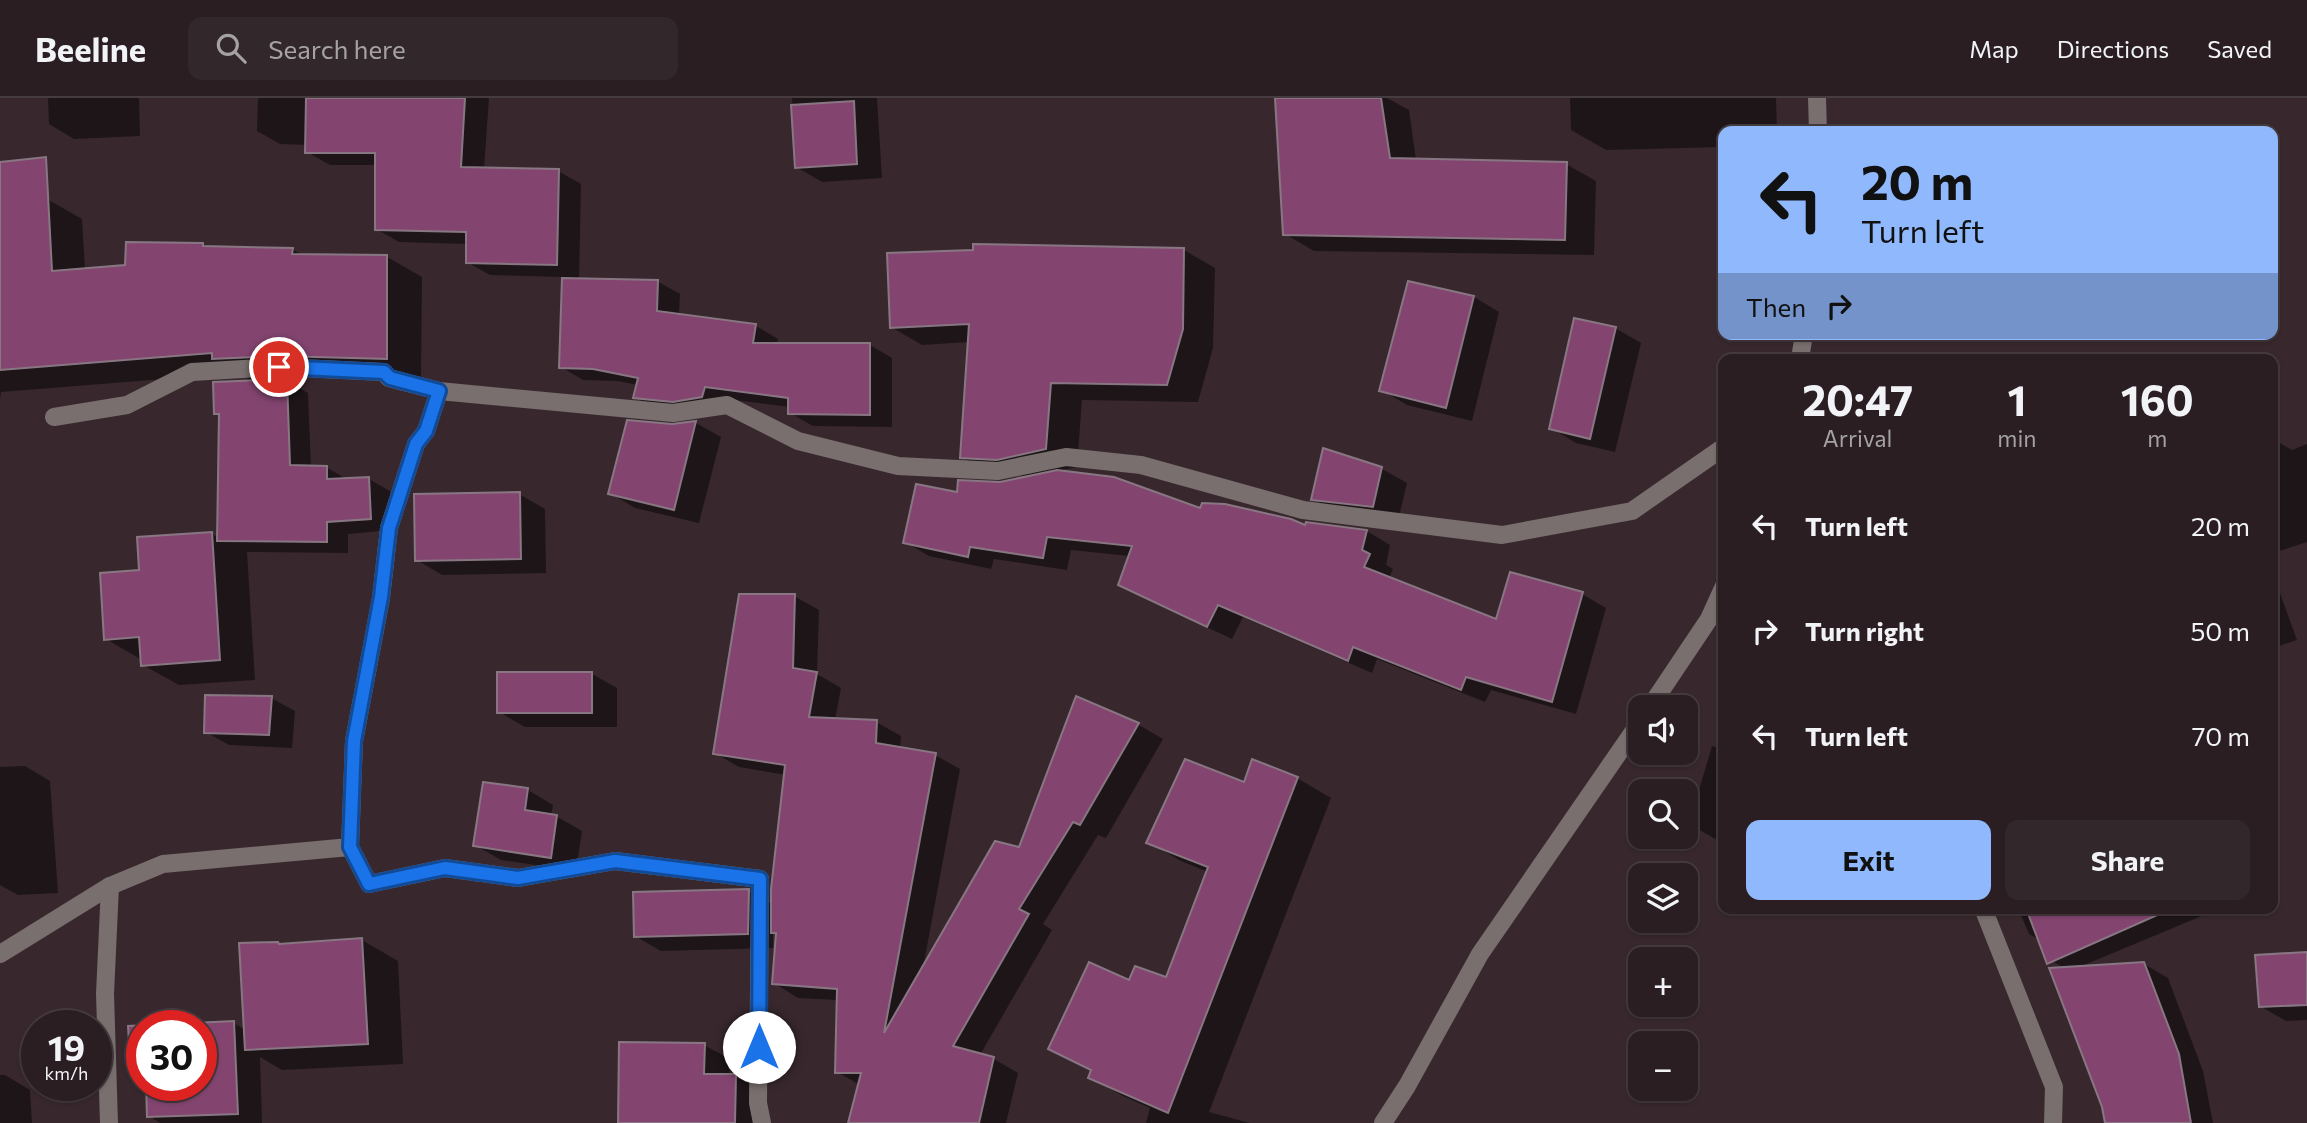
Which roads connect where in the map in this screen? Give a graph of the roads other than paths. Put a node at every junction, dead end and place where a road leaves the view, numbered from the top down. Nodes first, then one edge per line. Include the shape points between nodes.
1 (1817, 98) edge
2 (1818, 126) edge
3 (439, 391) junction
4 (54, 417) dead end
5 (1718, 451) edge
6 (1718, 599) edge
7 (1658, 695) edge
8 (1628, 739) edge
9 (350, 847) junction
10 (110, 886) junction
11 (1985, 914) edge
12 (0, 954) edge
13 (108, 1123) edge
14 (762, 1123) edge
15 (1383, 1123) edge
16 (2053, 1123) edge

1 - 2 street
3 - 4 street via 390,378 384,372 279,367 192,372 127,405
3 - 5 street via 673,413 727,405 798,441 898,466 998,471 1066,457 1141,465 1303,510 1502,535 1632,511
3 - 9 street via 389,528 354,741
6 - 7 street
8 - 15 street via 1480,954
9 - 10 street via 163,864
9 - 14 street via 369,884 445,868 518,878 615,861 760,879 758,1103
10 - 12 street
10 - 13 street via 105,994
11 - 16 street via 2054,1087

